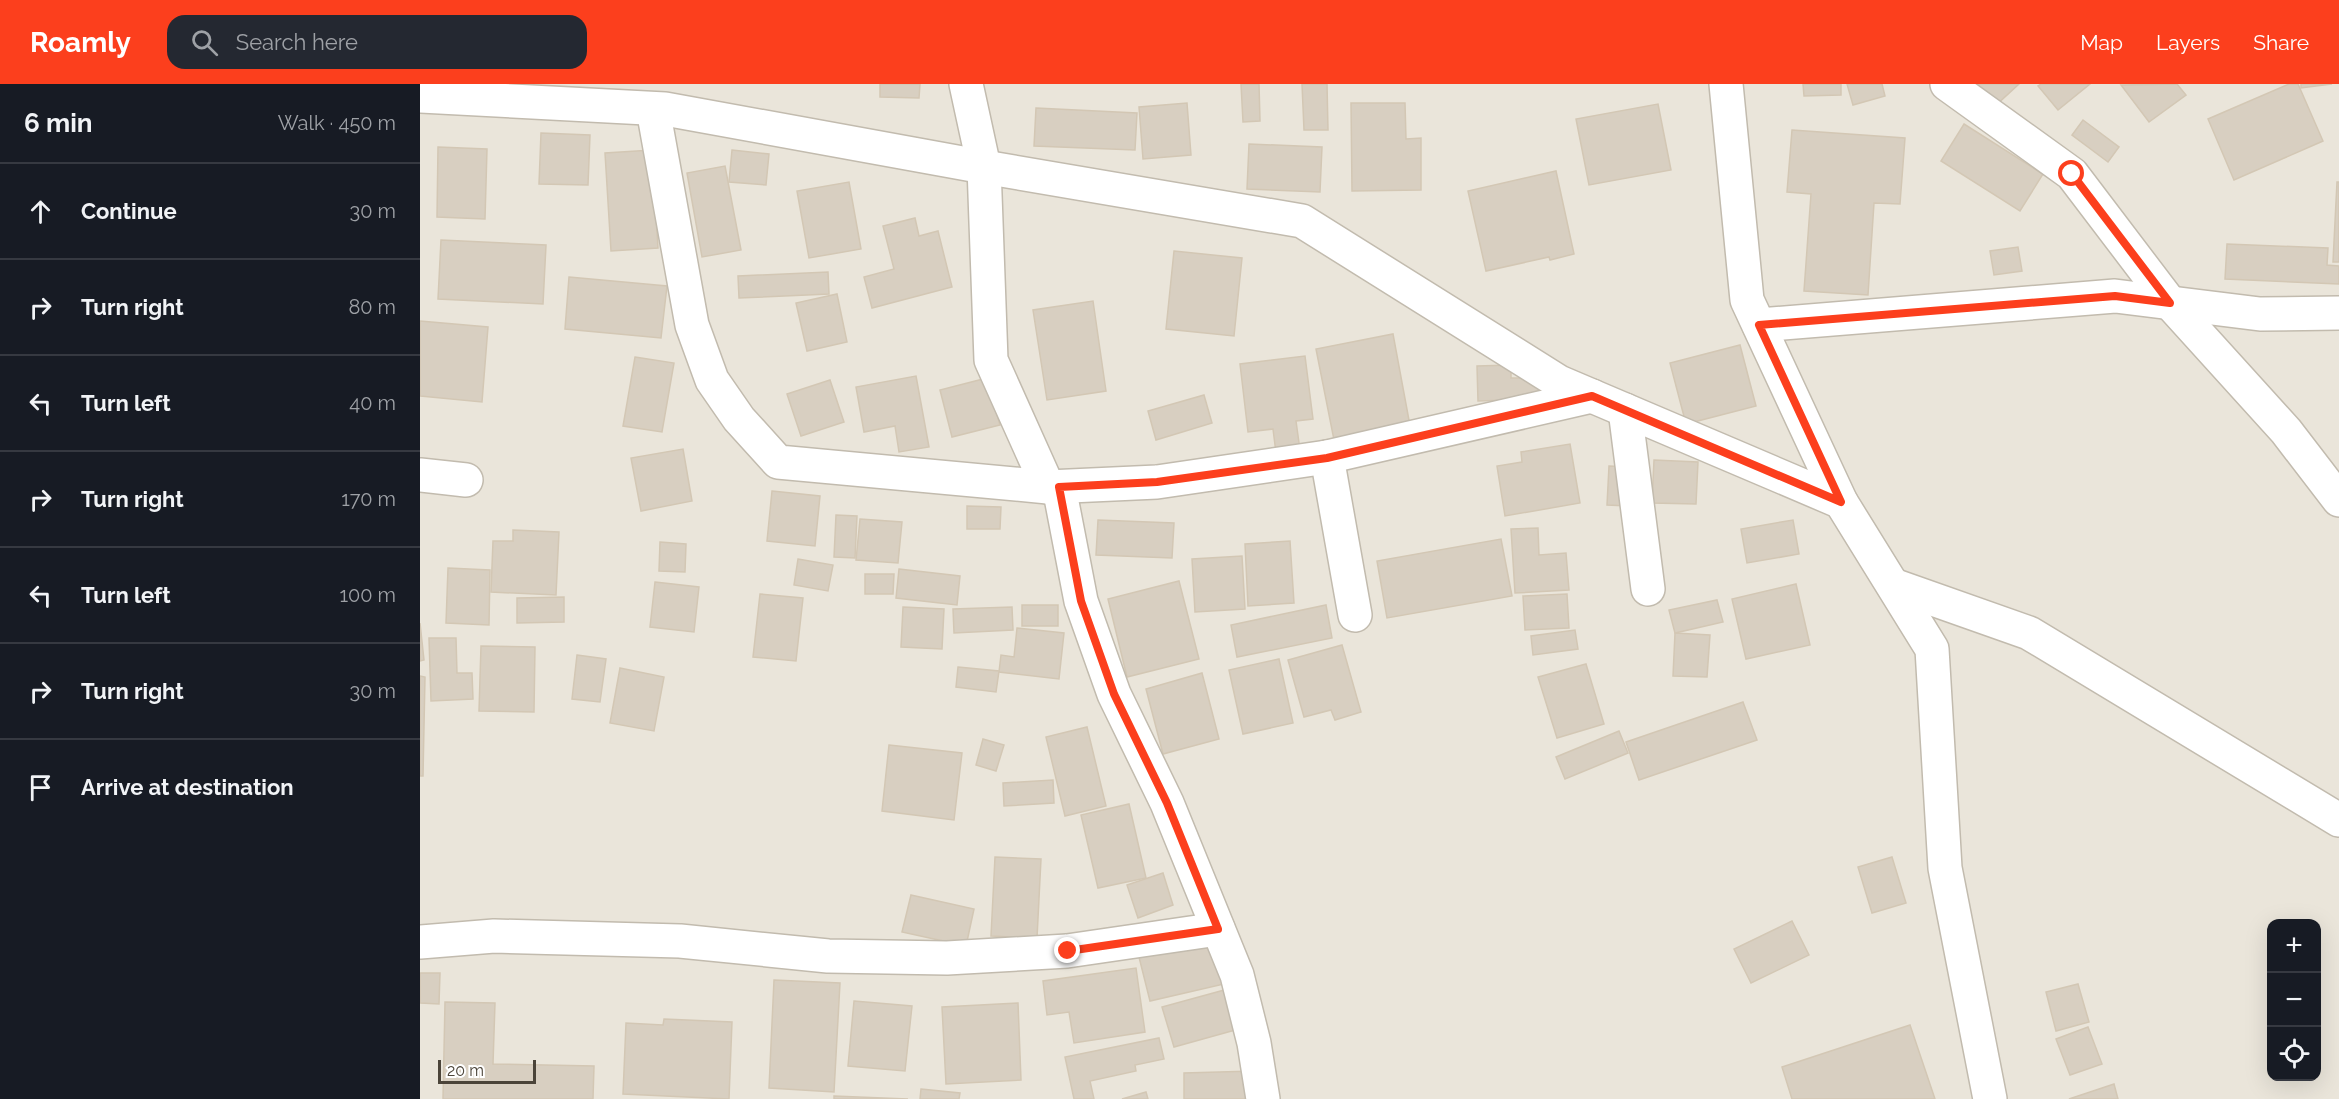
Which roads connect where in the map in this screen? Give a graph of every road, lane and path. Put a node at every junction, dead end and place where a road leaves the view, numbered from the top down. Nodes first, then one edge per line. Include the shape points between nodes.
1 (966, 84) edge
2 (1726, 84) edge
3 (1947, 84) edge
4 (420, 96) edge
5 (653, 109) junction
6 (984, 167) junction
7 (2170, 303) junction
8 (2339, 313) edge
9 (1759, 325) junction
10 (1592, 396) junction
11 (1625, 410) junction
12 (1327, 458) junction
13 (420, 475) edge
14 (466, 480) dead end
15 (1053, 487) junction
16 (2339, 500) edge
17 (1841, 502) junction
18 (1893, 585) junction
19 (1648, 589) dead end
20 (1355, 615) dead end
21 (2339, 820) edge
22 (1218, 929) junction
23 (420, 942) edge
24 (1263, 1099) edge
25 (1990, 1099) edge

1 - 6 street
2 - 9 street via 1747,300
3 - 7 street via 2072,174
4 - 5 street
5 - 6 street
5 - 15 street via 692,325 712,380 739,419 778,462
6 - 10 street via 1302,221 1559,382
6 - 15 street via 991,360
7 - 8 street via 2260,314
7 - 9 street via 2115,296
7 - 16 street via 2286,431
9 - 17 street
10 - 11 street
10 - 12 street
11 - 17 street
11 - 19 street
12 - 15 street via 1157,482
12 - 20 street
13 - 14 street
15 - 22 street via 1081,601 1114,694 1167,803
17 - 18 street
18 - 21 street via 2029,633
18 - 25 street via 1932,649 1945,868
22 - 23 street via 1068,951 947,958 828,956 680,941 494,936
22 - 24 street via 1237,975

